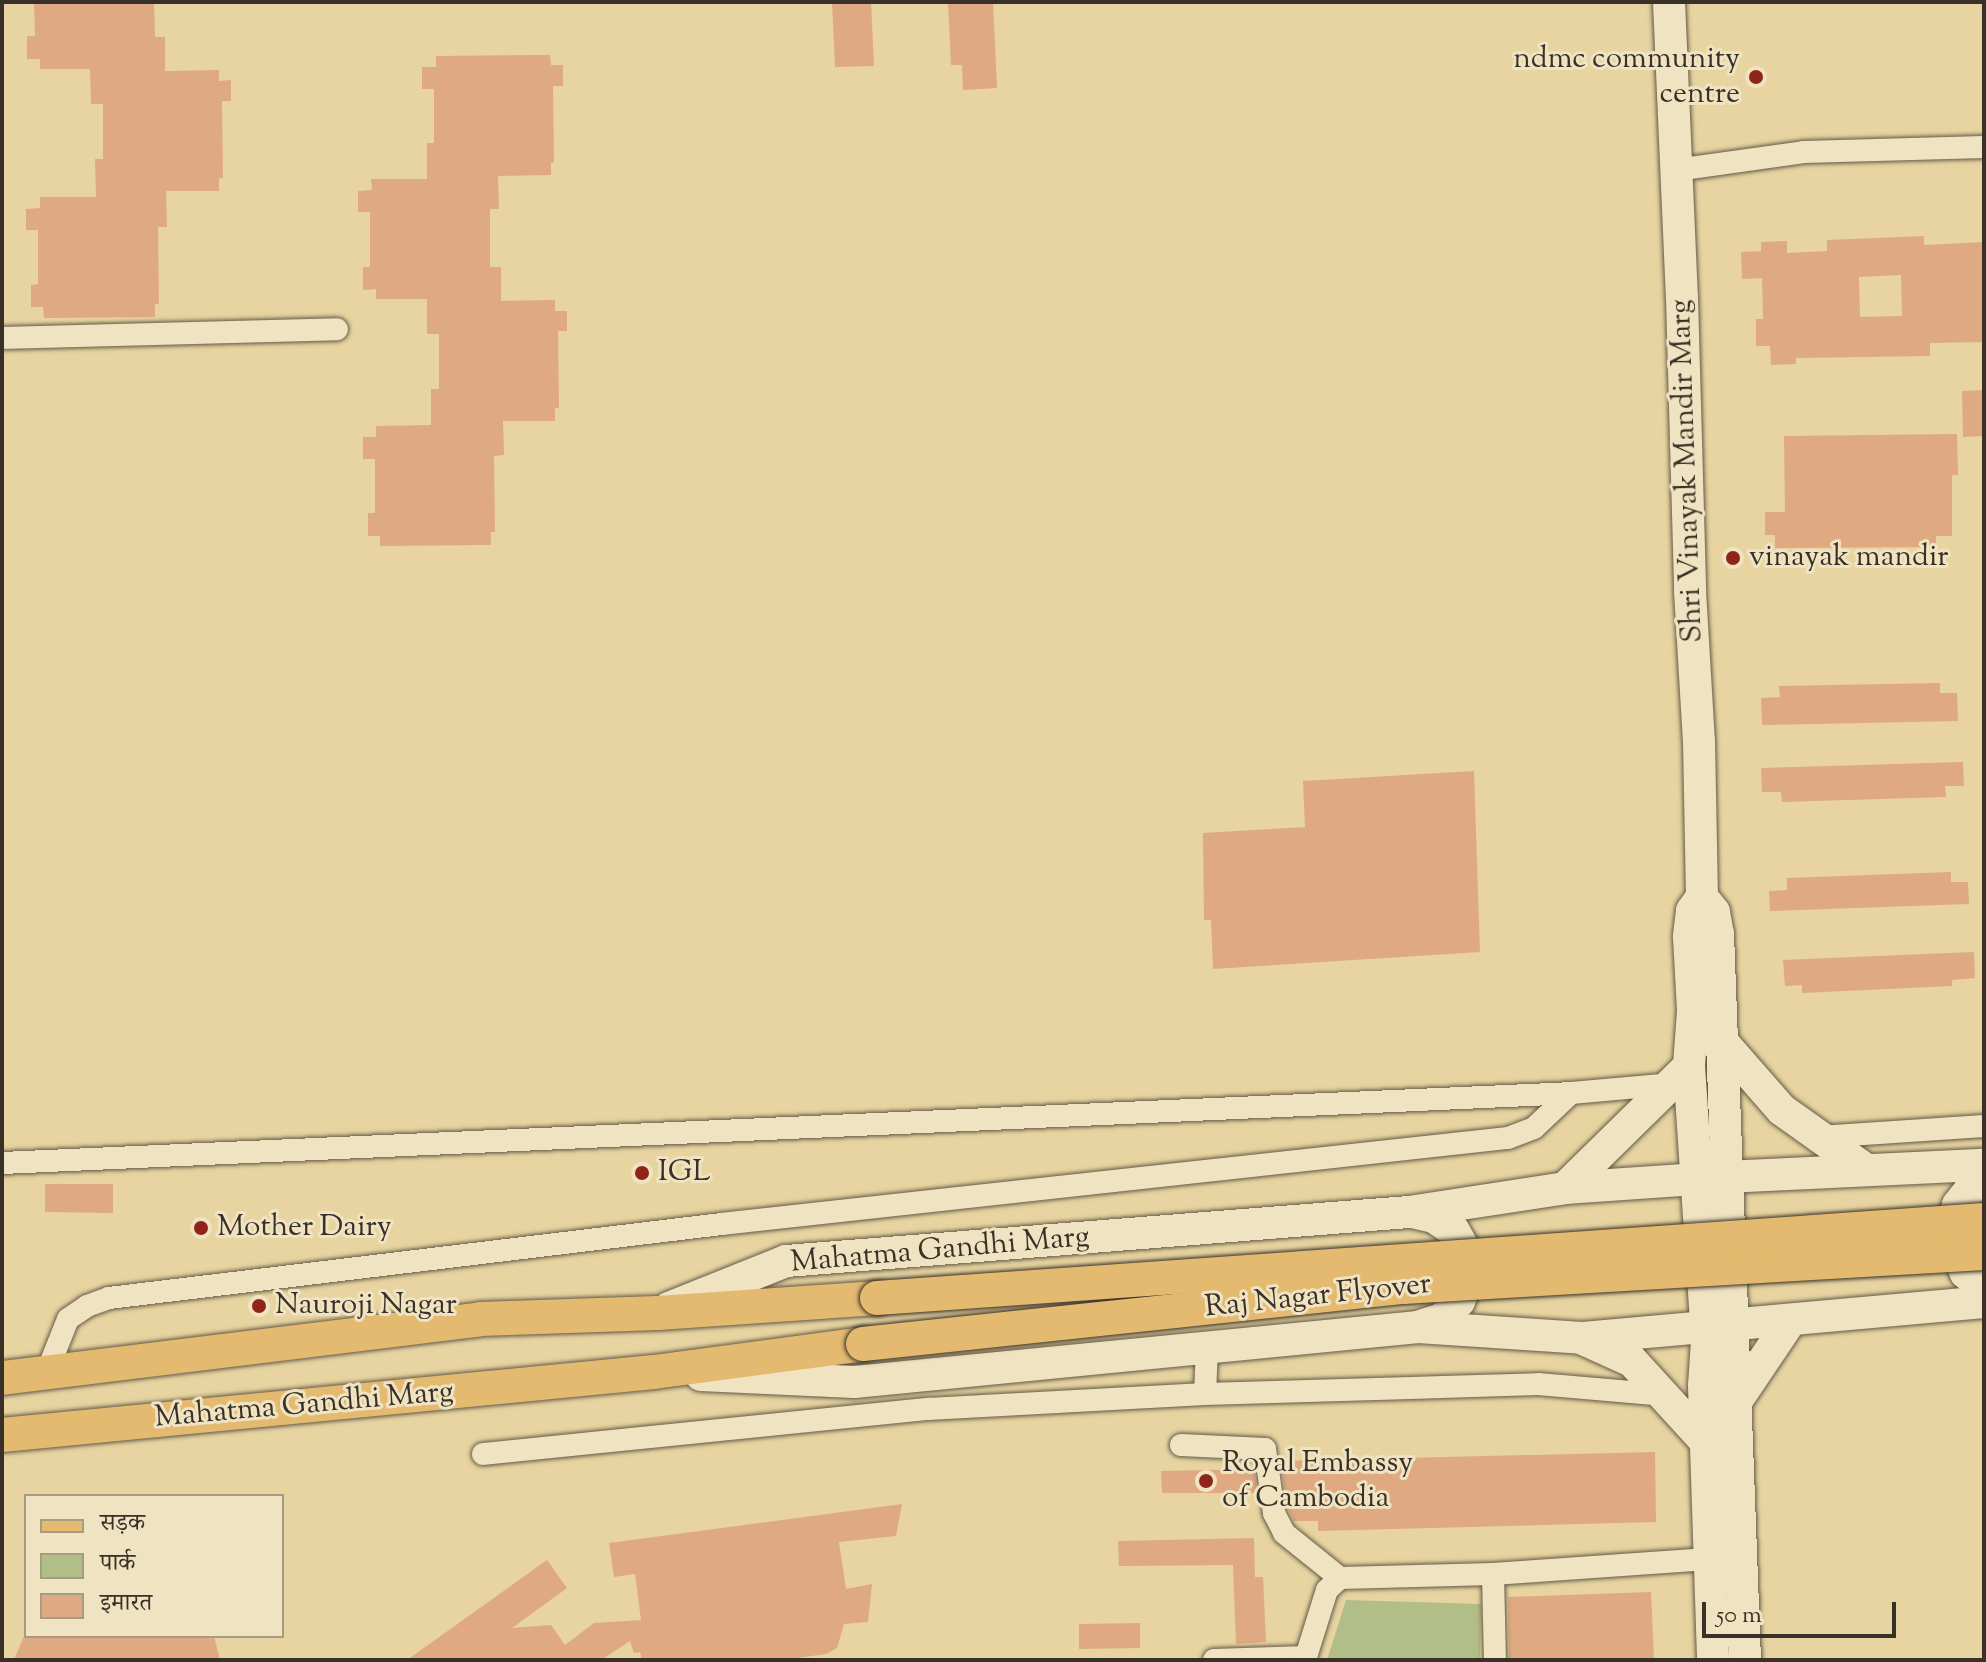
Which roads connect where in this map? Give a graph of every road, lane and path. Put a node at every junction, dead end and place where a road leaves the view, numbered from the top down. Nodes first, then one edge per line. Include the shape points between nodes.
1 (1669, 2) edge
2 (1984, 147) edge
3 (1676, 170) junction
4 (337, 329) dead end
5 (2, 338) edge
6 (1702, 897) junction
7 (1725, 1045) junction
8 (1680, 1075) junction
9 (1571, 1093) junction
10 (1984, 1126) edge
11 (1819, 1137) junction
12 (2, 1163) edge
13 (1984, 1165) edge
14 (1865, 1169) junction
15 (1710, 1178) junction
16 (1984, 1179) edge
17 (1565, 1188) junction
18 (1409, 1212) junction
19 (1984, 1220) edge
20 (1984, 1253) edge
21 (1984, 1288) edge
22 (1984, 1302) edge
23 (658, 1313) junction
24 (1790, 1321) junction
25 (1720, 1325) junction
26 (1418, 1327) junction
27 (1582, 1338) junction
28 (1207, 1348) junction
29 (654, 1372) junction
30 (46, 1374) junction
31 (2, 1378) edge
32 (1205, 1394) junction
33 (1666, 1395) junction
34 (1735, 1403) junction
35 (2, 1435) edge
36 (1706, 1442) junction
37 (1181, 1445) dead end
38 (483, 1454) dead end
39 (1743, 1556) junction
40 (1711, 1559) junction
41 (1493, 1574) junction
42 (1340, 1578) junction
43 (1305, 1658) edge
44 (1214, 1660) edge
45 (1495, 1660) edge
46 (1713, 1660) edge
47 (1745, 1660) edge

1 - 3 street, Shri Vinayak Mandir Marg
2 - 3 street via 1804,152
3 - 6 street, Shri Vinayak Mandir Marg
4 - 5 street
6 - 7 street via 1714,912 1718,934
6 - 8 street, Shri Vinayak Mandir Marg via 1692,911 1693,1011
7 - 11 street via 1782,1110
7 - 15 street
8 - 9 street
8 - 15 street, Shri Vinayak Mandir Marg
8 - 17 street
9 - 12 street
9 - 30 street via 1534,1128 1508,1138 109,1298 68,1319
10 - 11 street
11 - 14 street
13 - 14 street, Mahatma Gandhi Marg
14 - 15 street, Mahatma Gandhi Marg
15 - 17 street, Mahatma Gandhi Marg
15 - 25 street
16 - 21 street via 1963,1198 1953,1223 1954,1244 1966,1273
17 - 18 street, Mahatma Gandhi Marg
18 - 23 street, Mahatma Gandhi Marg via 786,1261
18 - 26 street via 1434,1217 1454,1231 1466,1253 1468,1278 1459,1301 1442,1319
19 - 23 main road, Raj Nagar Flyover, bridge
20 - 29 main road, Raj Nagar Flyover, bridge via 1403,1287 863,1344
22 - 24 street
23 - 30 main road, Mahatma Gandhi Marg via 480,1319
24 - 25 street
24 - 34 street
25 - 27 street
25 - 34 street
25 - 36 street
26 - 27 street
26 - 28 street
27 - 33 street via 1632,1361
28 - 29 street via 854,1382
28 - 32 street
29 - 35 main road, Mahatma Gandhi Marg
30 - 31 main road, Mahatma Gandhi Marg
32 - 33 street via 1538,1384
32 - 38 street via 928,1409
33 - 36 street
34 - 39 street
36 - 40 street
37 - 42 street via 1265,1449 1274,1513 1284,1533
39 - 40 street
39 - 47 street
40 - 41 street
40 - 46 street
41 - 42 street
41 - 45 street
42 - 43 street via 1327,1590
43 - 44 street

